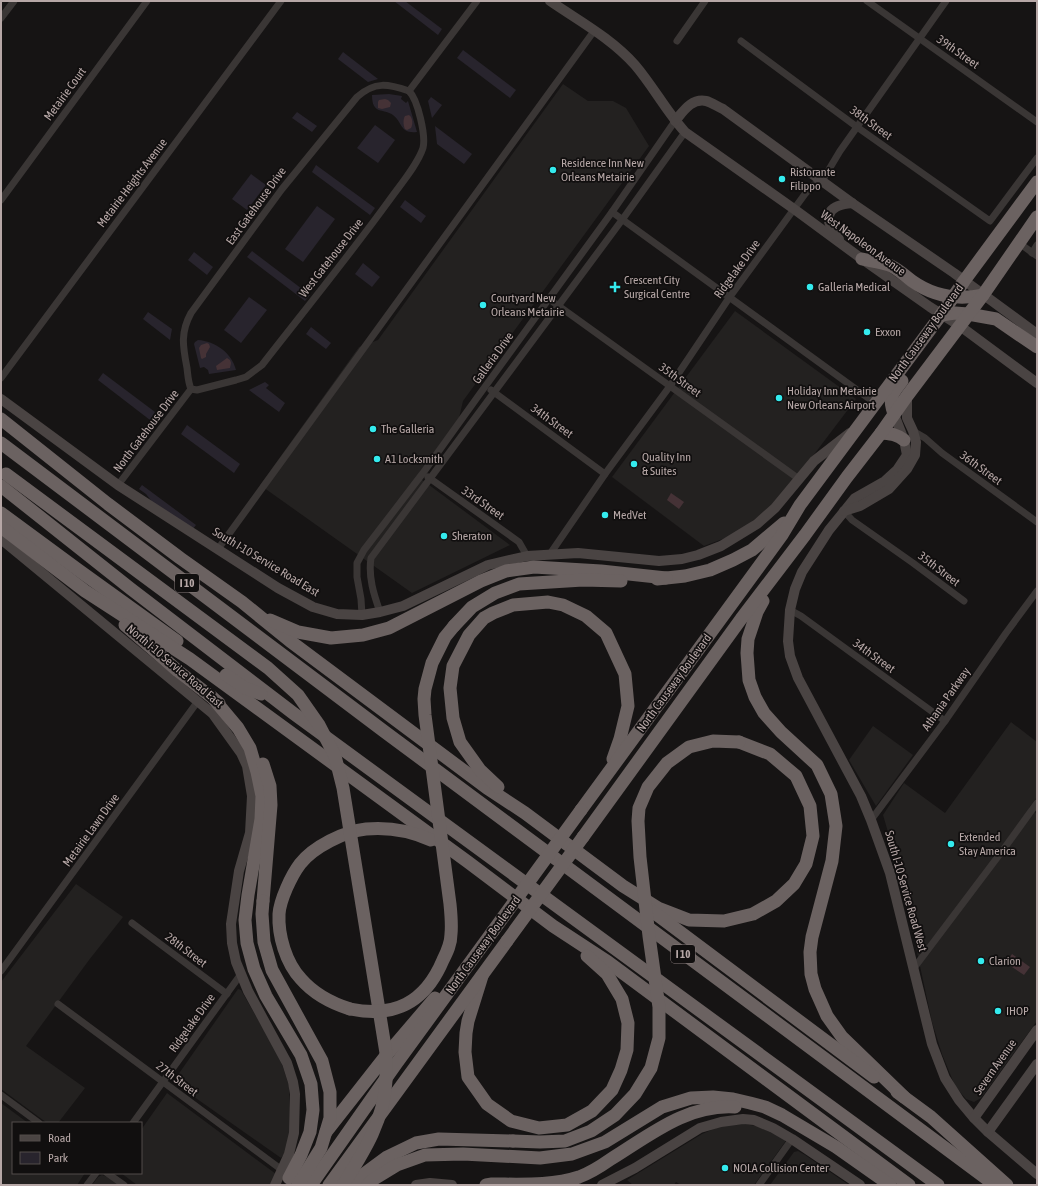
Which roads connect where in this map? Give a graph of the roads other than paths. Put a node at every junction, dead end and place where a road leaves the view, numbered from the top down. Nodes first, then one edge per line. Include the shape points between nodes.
1 (14, 1) edge
2 (147, 1) edge
3 (281, 1) edge
4 (477, 1) edge
5 (550, 1) edge
6 (705, 1) edge
7 (867, 1) edge
8 (946, 1) edge
9 (1, 18) edge
10 (594, 31) junction
11 (920, 38) junction
12 (677, 41) dead end
13 (741, 41) dead end
14 (409, 91) junction
15 (675, 121) junction
16 (1037, 122) edge
17 (857, 126) junction
18 (685, 132) junction
19 (1037, 158) edge
20 (822, 181) junction
21 (1037, 182) edge
22 (1, 200) edge
23 (852, 203) junction
24 (794, 208) junction
25 (612, 212) junction
26 (1037, 217) edge
27 (622, 220) junction
28 (1019, 243) junction
29 (1037, 245) edge
30 (849, 250) junction
31 (1034, 254) edge
32 (862, 259) junction
33 (964, 281) junction
34 (983, 294) junction
35 (953, 297) junction
36 (729, 298) junction
37 (549, 299) junction
38 (558, 306) junction
39 (941, 314) junction
40 (968, 314) junction
41 (960, 326) junction
42 (1037, 334) edge
43 (925, 336) junction
44 (1037, 347) edge
45 (1014, 366) junction
46 (1037, 376) edge
47 (1, 378) edge
48 (1037, 383) edge
49 (486, 386) junction
50 (670, 386) junction
51 (191, 389) junction
52 (494, 392) junction
53 (907, 396) junction
54 (1, 399) edge
55 (875, 403) junction
56 (894, 414) junction
57 (1, 419) edge
58 (859, 426) junction
59 (878, 436) junction
60 (909, 436) junction
61 (1, 443) edge
62 (423, 473) junction
63 (605, 474) junction
64 (3, 477) edge
65 (799, 478) junction
66 (430, 479) junction
67 (118, 485) junction
68 (800, 505) junction
69 (844, 511) junction
70 (1, 513) edge
71 (1037, 522) edge
72 (1, 527) edge
73 (1, 540) edge
74 (218, 549) junction
75 (550, 554) junction
76 (527, 556) junction
77 (784, 564) junction
78 (666, 578) junction
79 (85, 591) junction
80 (1037, 591) edge
81 (242, 602) junction
82 (964, 602) dead end
83 (790, 610) junction
84 (380, 612) junction
85 (362, 615) junction
86 (272, 697) junction
87 (212, 698) junction
88 (198, 701) junction
89 (945, 721) junction
90 (606, 775) junction
91 (1037, 803) edge
92 (525, 813) junction
93 (871, 820) junction
94 (444, 844) junction
95 (623, 886) junction
96 (132, 923) dead end
97 (553, 926) junction
98 (468, 966) junction
99 (914, 968) junction
100 (1, 971) edge
101 (241, 974) junction
102 (482, 976) junction
103 (227, 994) junction
104 (58, 1004) dead end
105 (1037, 1030) edge
106 (1037, 1064) edge
107 (163, 1082) junction
108 (1, 1096) edge
109 (904, 1097) junction
110 (765, 1107) junction
111 (974, 1118) junction
112 (38, 1122) edge
113 (133, 1122) edge
114 (988, 1132) junction
115 (792, 1138) junction
116 (95, 1174) edge
117 (108, 1174) edge
118 (1037, 1174) edge
119 (288, 1180) edge
120 (87, 1185) edge
121 (124, 1185) edge
122 (275, 1185) edge
123 (311, 1185) edge
124 (330, 1185) edge
125 (342, 1185) edge
126 (356, 1185) edge
127 (368, 1185) edge
128 (416, 1185) edge
129 (452, 1185) edge
130 (486, 1185) edge
131 (602, 1185) edge
132 (759, 1185) edge
133 (860, 1185) edge
134 (890, 1185) edge
135 (909, 1185) edge
136 (938, 1185) edge
137 (994, 1185) edge
138 (1007, 1185) edge

1 - 9 street
2 - 22 street, Metairie Court
3 - 47 street, Metairie Heights Avenue
4 - 14 street
5 - 10 street, West Napoleon Avenue
6 - 12 street
7 - 11 street, 39th Street
8 - 11 street, Ridgelake Drive
10 - 15 street, West Napoleon Avenue via 613,43 635,66
10 - 74 street
11 - 16 street, 39th Street
11 - 17 street, Ridgelake Drive
13 - 17 street, 38th Street
14 - 51 street, West Gatehouse Drive via 418,106 423,147 418,160 378,216 262,365 246,377 197,390
14 - 51 street, East Gatehouse Drive via 384,85 364,90 282,188 186,323 182,344
15 - 18 street, West Napoleon Avenue
15 - 20 street via 687,106 706,101 723,109
15 - 25 street, Galleria Drive
17 - 19 street, 38th Street via 990,221
17 - 20 street, Ridgelake Drive
18 - 24 street, West Napoleon Avenue
18 - 27 street, Galleria Drive
20 - 23 street
20 - 24 street, Ridgelake Drive via 812,186
21 - 33 highway, North Causeway Boulevard
23 - 30 street via 834,208 830,212 828,222
23 - 33 street
24 - 30 street, West Napoleon Avenue
24 - 36 street, Ridgelake Drive
25 - 27 street
25 - 37 street, Galleria Drive
26 - 28 highway, North Causeway Boulevard
27 - 36 street
27 - 38 street, Galleria Drive
28 - 31 street
28 - 34 highway, North Causeway Boulevard
29 - 31 street
30 - 32 street, West Napoleon Avenue
32 - 35 highway via 890,265 925,290
32 - 39 street, West Napoleon Avenue
33 - 34 street
33 - 35 highway, North Causeway Boulevard
34 - 35 highway
34 - 40 highway, North Causeway Boulevard
34 - 42 street
35 - 39 highway, North Causeway Boulevard
36 - 50 street, Ridgelake Drive
36 - 55 street
37 - 38 street, 35th Street
37 - 49 street, Galleria Drive
38 - 50 street, 35th Street
38 - 52 street, Galleria Drive
39 - 40 highway
39 - 41 street, West Napoleon Avenue
39 - 43 highway, North Causeway Boulevard
40 - 41 highway, North Causeway Boulevard
40 - 44 highway via 996,319
41 - 45 street, West Napoleon Avenue
41 - 53 highway, North Causeway Boulevard
43 - 55 highway, North Causeway Boulevard
43 - 56 highway via 921,355 892,394 891,405
45 - 46 street via 1026,368
45 - 48 street, West Napoleon Avenue
49 - 52 street, 34th Street
49 - 62 street, Galleria Drive
50 - 63 street, Ridgelake Drive
50 - 65 street, 35th Street
51 - 67 street, North Gatehouse Drive
52 - 63 street, 34th Street
52 - 66 street, Galleria Drive
53 - 56 highway, North Causeway Boulevard
53 - 60 street, South I-10 Service Road West
54 - 67 street, South I-10 Service Road East
55 - 58 highway, North Causeway Boulevard
55 - 59 highway via 880,424
56 - 59 highway, North Causeway Boulevard
56 - 60 street, South I-10 Service Road West
57 - 81 highway via 108,504
58 - 65 street, South I-10 Service Road East via 814,460
58 - 68 highway, North Causeway Boulevard
59 - 60 highway
59 - 77 highway, North Causeway Boulevard
60 - 69 street, South I-10 Service Road West via 907,455 897,470 885,481 855,498
60 - 71 street, 36th Street via 925,438 942,454
61 - 137 highway, I 10
62 - 66 street, 33rd Street
62 - 85 street, Galleria Drive via 364,550 357,563 356,577
63 - 75 street, Ridgelake Drive
64 - 86 highway via 131,589
64 - 125 highway, bridge via 268,668 298,695 319,725 334,756 343,788 386,1053 386,1082 376,1126 368,1144
65 - 75 street, South I-10 Service Road East via 775,508 757,524 721,546 698,555 659,561 578,553
66 - 76 street, 33rd Street via 519,542
66 - 84 street, Galleria Drive via 371,558 372,586
67 - 74 street, South I-10 Service Road East
68 - 78 highway via 784,523 752,550 710,570
68 - 90 highway, North Causeway Boulevard via 782,535
69 - 82 street, 35th Street via 852,520
69 - 83 street, South I-10 Service Road West via 802,572
70 - 86 highway via 246,688
72 - 79 highway
73 - 88 street, North I-10 Service Road East
74 - 85 street, South I-10 Service Road East via 278,588 313,607 337,614
75 - 76 street, South I-10 Service Road East
76 - 84 street, South I-10 Service Road East via 488,565 402,606
77 - 102 highway, North Causeway Boulevard, bridge via 741,619
77 - 109 highway via 757,612 751,629 748,639 749,680 764,712 781,732 817,765 831,794 836,826 835,840 812,937 810,952 814,989 827,1016 842,1037
78 - 81 highway via 566,568 534,567 506,571 389,628 363,635 331,638 298,632 269,619
78 - 94 highway, bridge via 519,584 495,593 472,607 454,626 445,637 432,663 424,699 425,715 450,904 452,935 438,972 413,1000 396,1009 384,1011 350,1009 318,994 300,979 289,964 280,930 279,913 287,886 300,864 310,854 323,844 365,829 406,831 433,841
79 - 87 highway
79 - 94 highway via 190,659
80 - 89 street, Athania Parkway
81 - 92 highway via 486,788
83 - 89 street, 34th Street
83 - 93 street, South I-10 Service Road West via 788,641 798,678 861,796
84 - 85 street, South I-10 Service Road East
86 - 136 highway
87 - 119 highway via 238,728 250,748 262,796 262,819 245,920 247,944 254,970 266,996 301,1055 311,1084 314,1110 310,1132
87 - 119 highway, bridge via 234,715 252,735 264,765 270,786 271,805 262,914 264,942 272,970 322,1061 330,1092 330,1118 321,1148
88 - 100 street, Metairie Lawn Drive
88 - 101 street, North I-10 Service Road East via 213,714 241,753 247,766 252,796 250,833 239,871 231,924 232,943
89 - 93 street, Athania Parkway
90 - 92 highway via 620,740 628,706 625,674 606,633 586,616 563,605 548,602 513,605 493,613 484,618 469,635 453,666 450,688 453,718 460,742 480,770
90 - 98 highway, North Causeway Boulevard, bridge
91 - 99 street
92 - 95 highway
93 - 99 street, South I-10 Service Road West via 890,873
94 - 97 highway
95 - 109 highway via 660,917 861,1068
95 - 126 highway, bridge via 658,908 689,920 724,921 753,914 776,901 794,884 806,864 813,836 810,806 796,776 770,754 739,742 713,741 689,747 667,763 648,787 639,808 638,821 640,857 649,936 659,1007 659,1038 651,1068 635,1094 615,1116 591,1131 565,1141 439,1139 416,1143 387,1157 364,1174
96 - 103 street, 28th Street
97 - 102 highway via 607,974 622,998 628,1023 627,1050 621,1070 612,1090 592,1112 567,1125 539,1128 511,1121 487,1104 468,1077 465,1052 468,1021
97 - 135 highway via 608,962
98 - 119 highway via 449,981 388,1053
98 - 123 highway, North Causeway Boulevard
99 - 111 street, South I-10 Service Road West via 932,1044 945,1078
101 - 103 street, Ridgelake Drive
101 - 119 street, North I-10 Service Road East via 287,1062 293,1082 294,1133 289,1154
102 - 124 highway, North Causeway Boulevard
103 - 107 street, Ridgelake Drive
104 - 107 street, 27th Street
105 - 111 street, Severn Avenue
106 - 114 street
107 - 113 street, Ridgelake Drive
107 - 119 street, 27th Street
108 - 112 street
109 - 138 highway via 931,1117
110 - 127 highway via 733,1098 691,1098 662,1107 605,1142 572,1154 540,1158 426,1155 397,1165
110 - 130 highway via 721,1106 698,1110 675,1120 579,1178 537,1185
110 - 134 highway via 824,1140
111 - 114 street, South I-10 Service Road West
114 - 118 street, South I-10 Service Road West
115 - 131 street via 754,1120 721,1122 700,1128
115 - 132 street
115 - 133 street
116 - 120 street
117 - 121 street
119 - 122 street, North I-10 Service Road East
128 - 129 street

